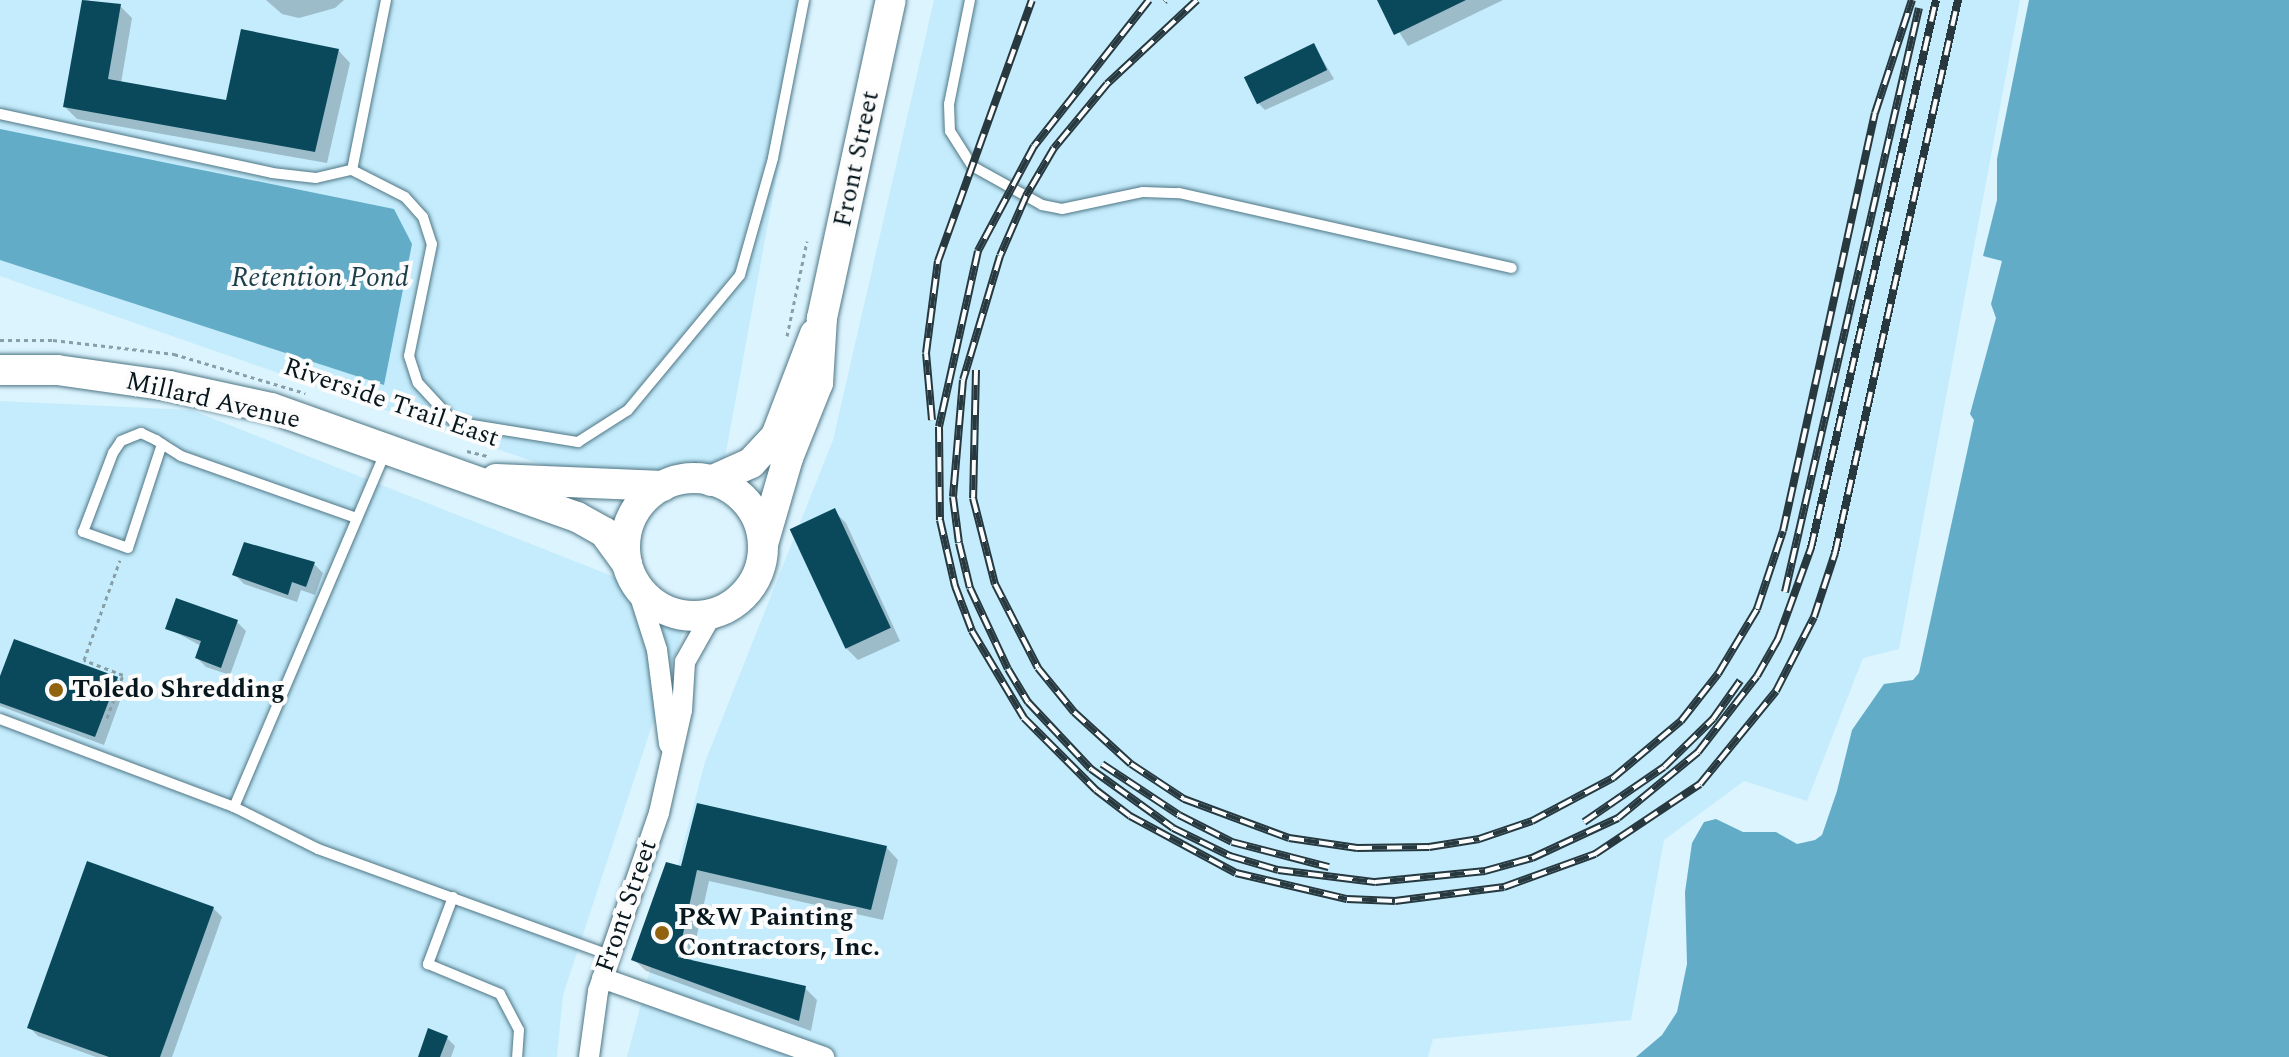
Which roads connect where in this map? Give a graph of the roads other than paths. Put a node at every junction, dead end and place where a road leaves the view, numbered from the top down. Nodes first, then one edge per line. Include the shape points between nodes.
1 (386, 0) edge
2 (804, 0) edge
3 (891, 0) edge
4 (970, 0) edge
5 (0, 114) edge
6 (352, 170) junction
7 (1512, 268) dead end
8 (822, 318) junction
9 (0, 370) edge
10 (162, 444) junction
11 (386, 450) junction
12 (463, 462) junction
13 (710, 471) junction
14 (666, 476) junction
15 (356, 518) junction
16 (763, 544) junction
17 (632, 574) junction
18 (712, 614) junction
19 (0, 719) edge
20 (671, 756) junction
21 (234, 807) junction
22 (453, 897) junction
23 (610, 955) junction
24 (602, 978) junction
25 (517, 1057) edge
26 (589, 1057) edge
27 (824, 1057) edge

1 - 6 lane
2 - 6 lane via 773,158 740,275 628,410 578,442 454,422 434,403 418,383 409,356 432,244 423,217 405,197
3 - 8 street, Front Street
4 - 7 lane via 949,104 950,131 972,166 1042,205 1062,209 1143,192 1179,193
5 - 6 lane via 272,173 316,178
8 - 13 street, Front Street via 776,436 751,463
8 - 16 street, Front Street via 818,383 788,458
9 - 11 street, Millard Avenue via 57,370 169,386 271,408
10 - 10 lane via 141,433 121,441 83,532 128,548
10 - 15 lane via 181,456
11 - 12 street, Millard Avenue
11 - 15 lane
12 - 14 street, Millard Avenue via 589,487
12 - 17 street, Millard Avenue via 587,521 611,539
13 - 14 street via 686,479
13 - 16 street via 745,501 758,521
14 - 17 street via 632,519
15 - 21 lane
16 - 18 street via 751,586
17 - 18 street via 666,610
17 - 20 street, Front Street via 657,650
18 - 20 street, Front Street via 685,662 682,710
19 - 21 lane
20 - 23 street, Front Street via 649,850
21 - 22 lane via 318,849
22 - 23 lane
22 - 25 lane via 428,964 500,994 519,1030
23 - 24 street, Front Street
24 - 26 street, Front Street
24 - 27 street

